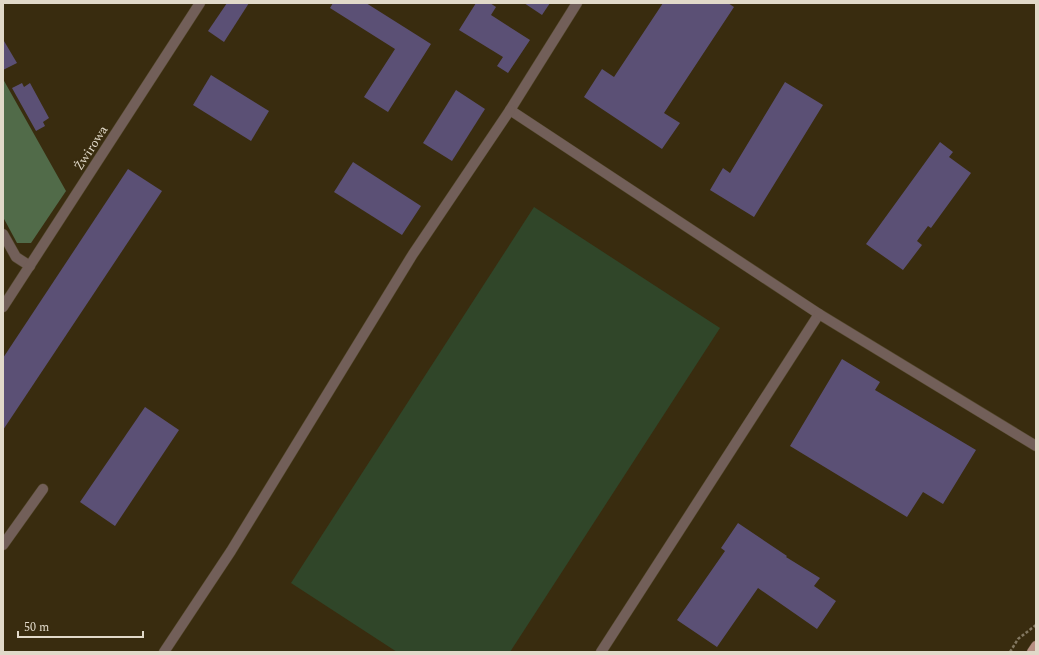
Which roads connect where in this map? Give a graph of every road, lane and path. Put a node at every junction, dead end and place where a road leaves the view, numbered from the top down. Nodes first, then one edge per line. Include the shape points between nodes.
1 (200, 3) edge
2 (577, 3) edge
3 (510, 110) junction
4 (3, 234) edge
5 (30, 266) junction
6 (3, 307) edge
7 (819, 314) junction
8 (1036, 446) edge
9 (43, 489) dead end
10 (3, 545) edge
11 (1036, 625) edge
12 (1036, 646) edge
13 (164, 652) edge
14 (601, 652) edge
15 (1010, 652) edge
16 (1032, 652) edge

1 - 5 street, Żwirowa
2 - 3 street
3 - 7 street
3 - 13 street via 413,254 231,551
4 - 5 street via 16,257
5 - 6 street, Żwirowa
7 - 8 street
7 - 14 street
9 - 10 street
11 - 15 path via 1018,639
12 - 16 main road

